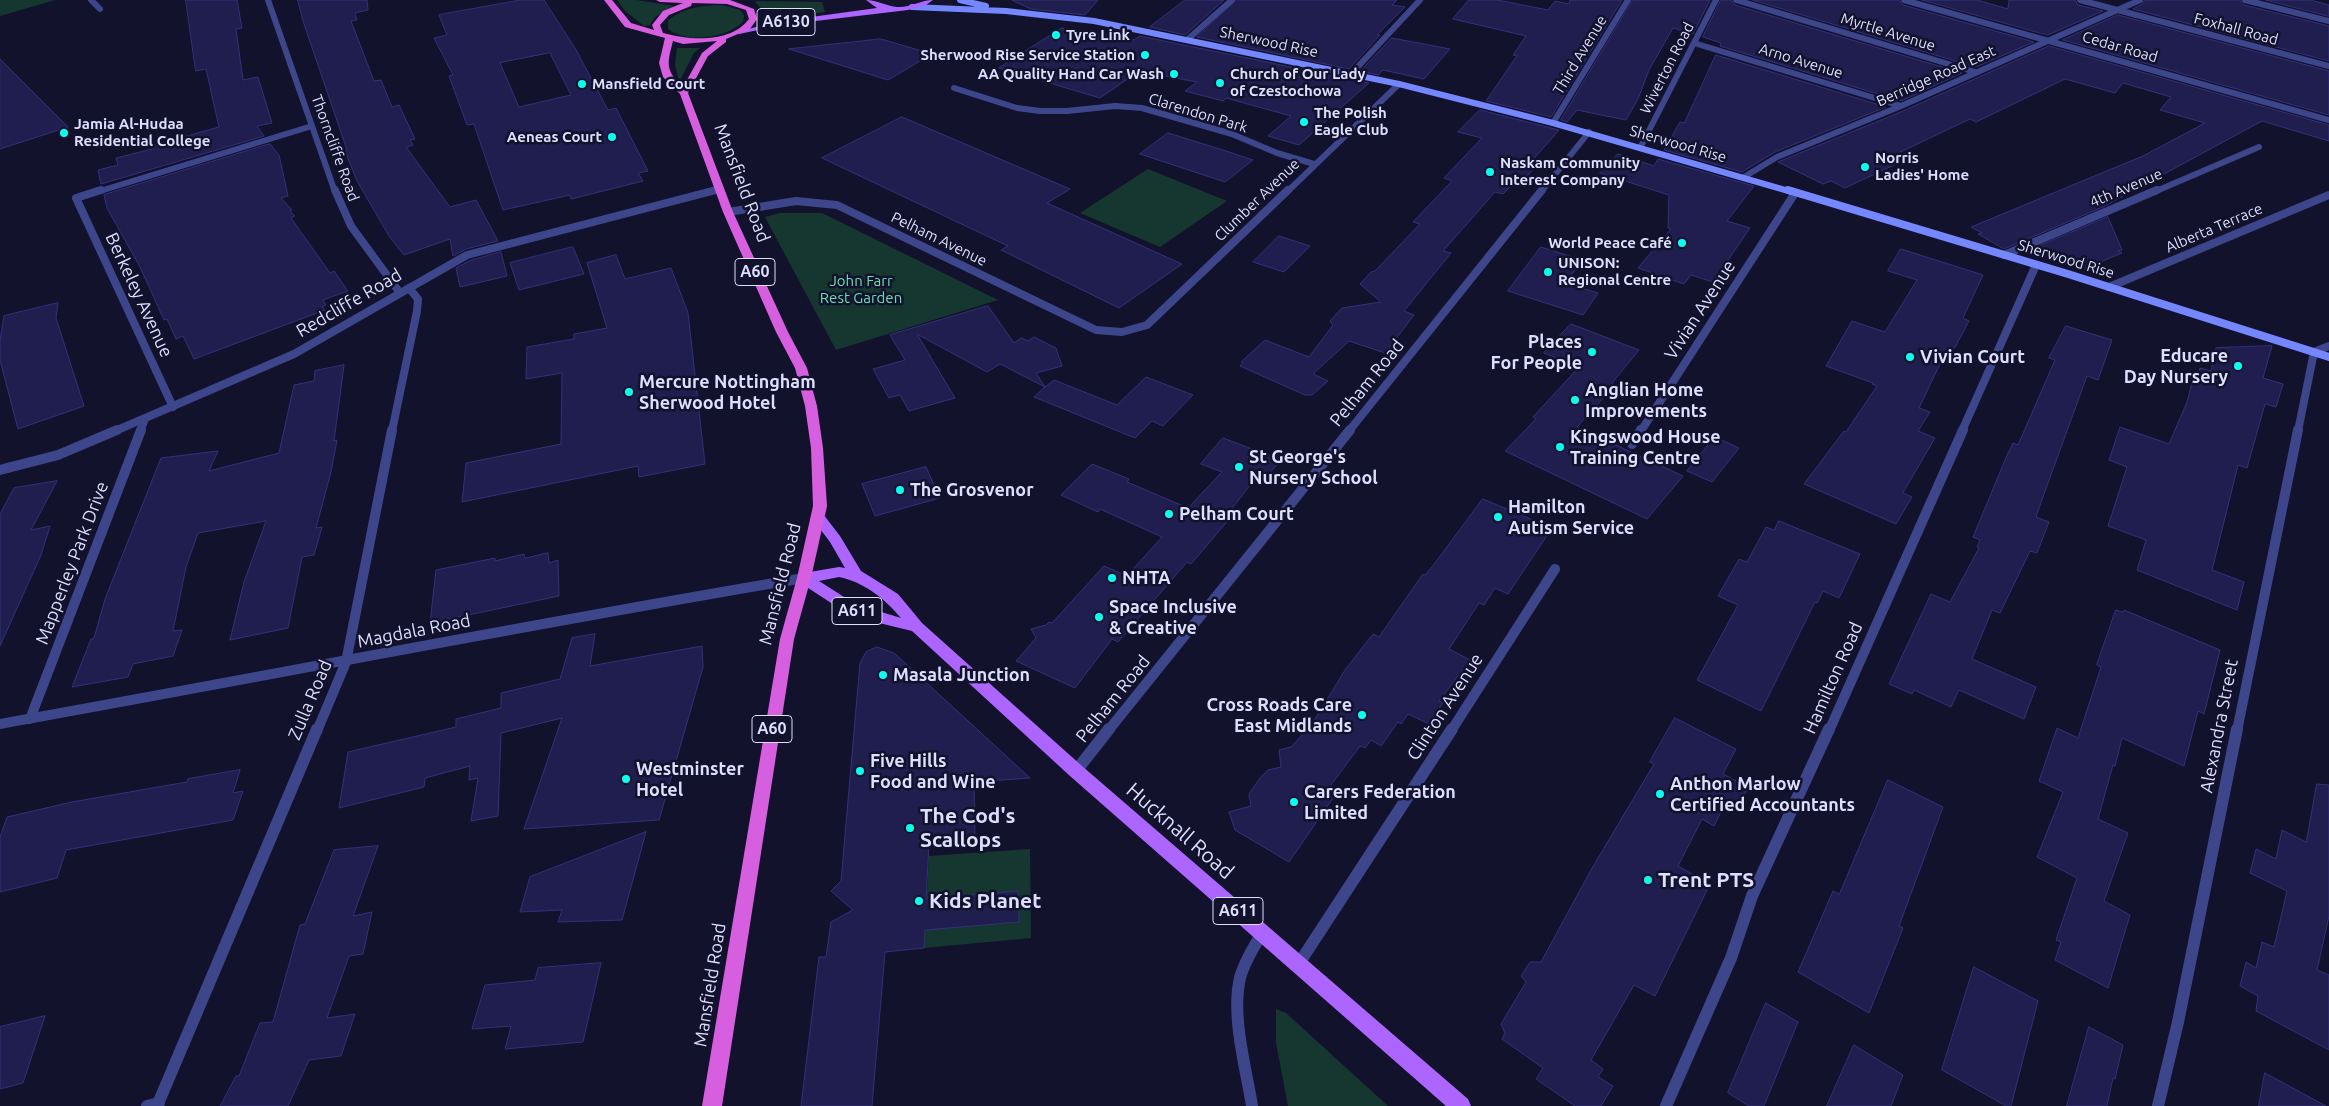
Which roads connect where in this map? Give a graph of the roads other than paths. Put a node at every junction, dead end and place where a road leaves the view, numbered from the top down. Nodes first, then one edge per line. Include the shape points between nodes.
1 (91, 0) edge
2 (268, 0) edge
3 (608, 0) edge
4 (660, 0) edge
5 (721, 0) edge
6 (870, 0) edge
7 (930, 0) edge
8 (960, 0) edge
9 (1232, 0) edge
10 (1420, 0) edge
11 (1628, 0) edge
12 (1716, 0) edge
13 (1736, 0) edge
14 (1904, 0) edge
15 (2080, 0) edge
16 (2140, 0) edge
17 (2246, 0) edge
18 (706, 1) junction
19 (912, 7) junction
20 (894, 8) junction
21 (100, 9) dead end
22 (2118, 10) junction
23 (1006, 11) junction
24 (2329, 21) edge
25 (659, 33) junction
26 (735, 34) junction
27 (669, 38) junction
28 (1188, 38) junction
29 (2048, 40) junction
30 (1694, 43) junction
31 (2329, 66) edge
32 (1975, 72) junction
33 (1352, 73) junction
34 (1399, 84) junction
35 (954, 88) dead end
36 (684, 94) junction
37 (1901, 106) junction
38 (2329, 120) edge
39 (1553, 122) junction
40 (312, 126) junction
41 (1589, 132) junction
42 (2259, 147) dead end
43 (1640, 148) junction
44 (1314, 164) junction
45 (1744, 177) junction
46 (721, 189) junction
47 (1795, 193) junction
48 (2329, 195) edge
49 (728, 212) junction
50 (2004, 255) junction
51 (2036, 264) junction
52 (2109, 287) junction
53 (404, 290) junction
54 (1132, 332) joint
55 (2329, 346) edge
56 (2314, 352) junction
57 (2329, 357) edge
58 (173, 407) junction
59 (145, 419) junction
60 (1632, 444) dead end
61 (0, 470) edge
62 (818, 517) junction
63 (1555, 569) dead end
64 (856, 575) junction
65 (804, 578) junction
66 (917, 627) junction
67 (346, 662) junction
68 (30, 719) junction
69 (0, 724) edge
70 (1076, 771) junction
71 (1262, 933) junction
72 (1298, 965) junction
73 (154, 1105) edge
74 (712, 1106) edge
75 (1252, 1106) edge
76 (1461, 1106) edge
77 (1666, 1106) edge
78 (2158, 1106) edge

1 - 21 street
2 - 40 street, Thorncliffe Road
3 - 25 highway via 628,25
4 - 18 highway
5 - 18 highway
5 - 26 highway via 742,4 752,12 752,22
6 - 20 main road via 878,6
7 - 19 main road
8 - 23 main road, Sherwood Rise
9 - 28 street
10 - 33 street
11 - 39 street, Third Avenue
12 - 30 street, Wiverton Road
13 - 32 street, Myrtle Avenue
14 - 29 street, Cedar Road
15 - 22 street, Foxhall Road
16 - 22 street, Berridge Road East
17 - 24 street
18 - 25 highway via 666,13 656,25
19 - 20 main road
19 - 23 main road, Sherwood Rise
20 - 26 main road, A6130 via 782,23
22 - 29 street, Berridge Road East
22 - 31 street, Foxhall Road
23 - 28 main road, Sherwood Rise via 1094,21
25 - 27 highway
26 - 27 highway via 700,41
26 - 36 highway via 716,44 705,55
27 - 36 highway, Mansfield Road / A60 via 663,63 668,77
28 - 33 main road, Sherwood Rise
29 - 32 street, Berridge Road East
29 - 38 street, Cedar Road
30 - 37 street, Arno Avenue
30 - 43 street, Wiverton Road
32 - 37 street, Berridge Road East
33 - 34 main road, Sherwood Rise
34 - 39 main road, Sherwood Rise
34 - 44 street, Clumber Avenue
35 - 44 street, Clarendon Park via 1017,108 1040,111 1115,106 1142,108 1232,134
36 - 46 highway, Mansfield Road / A60
37 - 45 street, Berridge Road East via 1777,157
39 - 41 main road, Sherwood Rise
40 - 53 street, Thorncliffe Road via 351,226
40 - 58 street, Berkeley Avenue via 76,198
41 - 43 main road, Sherwood Rise
41 - 70 street, Pelham Road
42 - 50 street, 4th Avenue
43 - 45 main road, Sherwood Rise
44 - 54 street, Clumber Avenue via 1147,325
45 - 47 main road, Sherwood Rise
46 - 49 highway, Mansfield Road / A60
46 - 53 street, Redcliffe Road via 484,249 454,261
47 - 50 main road, Sherwood Rise
47 - 60 street, Vivian Avenue
48 - 52 street, Alberta Terrace
49 - 54 street, Pelham Avenue via 803,200 837,204 1096,330 1119,334
49 - 62 highway, Mansfield Road / A60 via 801,368 817,448
50 - 51 main road, Sherwood Rise
51 - 52 main road, Sherwood Rise
51 - 77 street, Hamilton Road via 1826,738 1752,896 1731,958
52 - 56 main road, Sherwood Rise
53 - 58 street, Redcliffe Road via 294,354
53 - 67 street, Zulla Road via 418,299 417,311
55 - 56 street
56 - 57 main road, Sherwood Rise
56 - 78 street, Alexandra Street via 2178,1022
58 - 59 street, Redcliffe Road
59 - 61 street, Redcliffe Road via 58,456
59 - 68 street, Mapperley Park Drive
62 - 64 main road
62 - 65 highway, Mansfield Road / A60
63 - 72 street, Clinton Avenue
64 - 65 main road, Hucknall Road via 839,572
64 - 66 main road, Hucknall Road via 893,598
65 - 66 main road, Hucknall Road / A611 via 867,616
65 - 67 street, Magdala Road via 607,611
65 - 74 highway, Mansfield Road / A60 via 787,639
66 - 70 main road, Hucknall Road / A611
67 - 68 street, Magdala Road
67 - 73 street, Zulla Road
68 - 69 street, Magdala Road
70 - 71 main road, Hucknall Road / A611
71 - 72 main road, Hucknall Road / A611
71 - 75 street via 1239,978 1238,993
72 - 76 main road, Hucknall Road / A611

